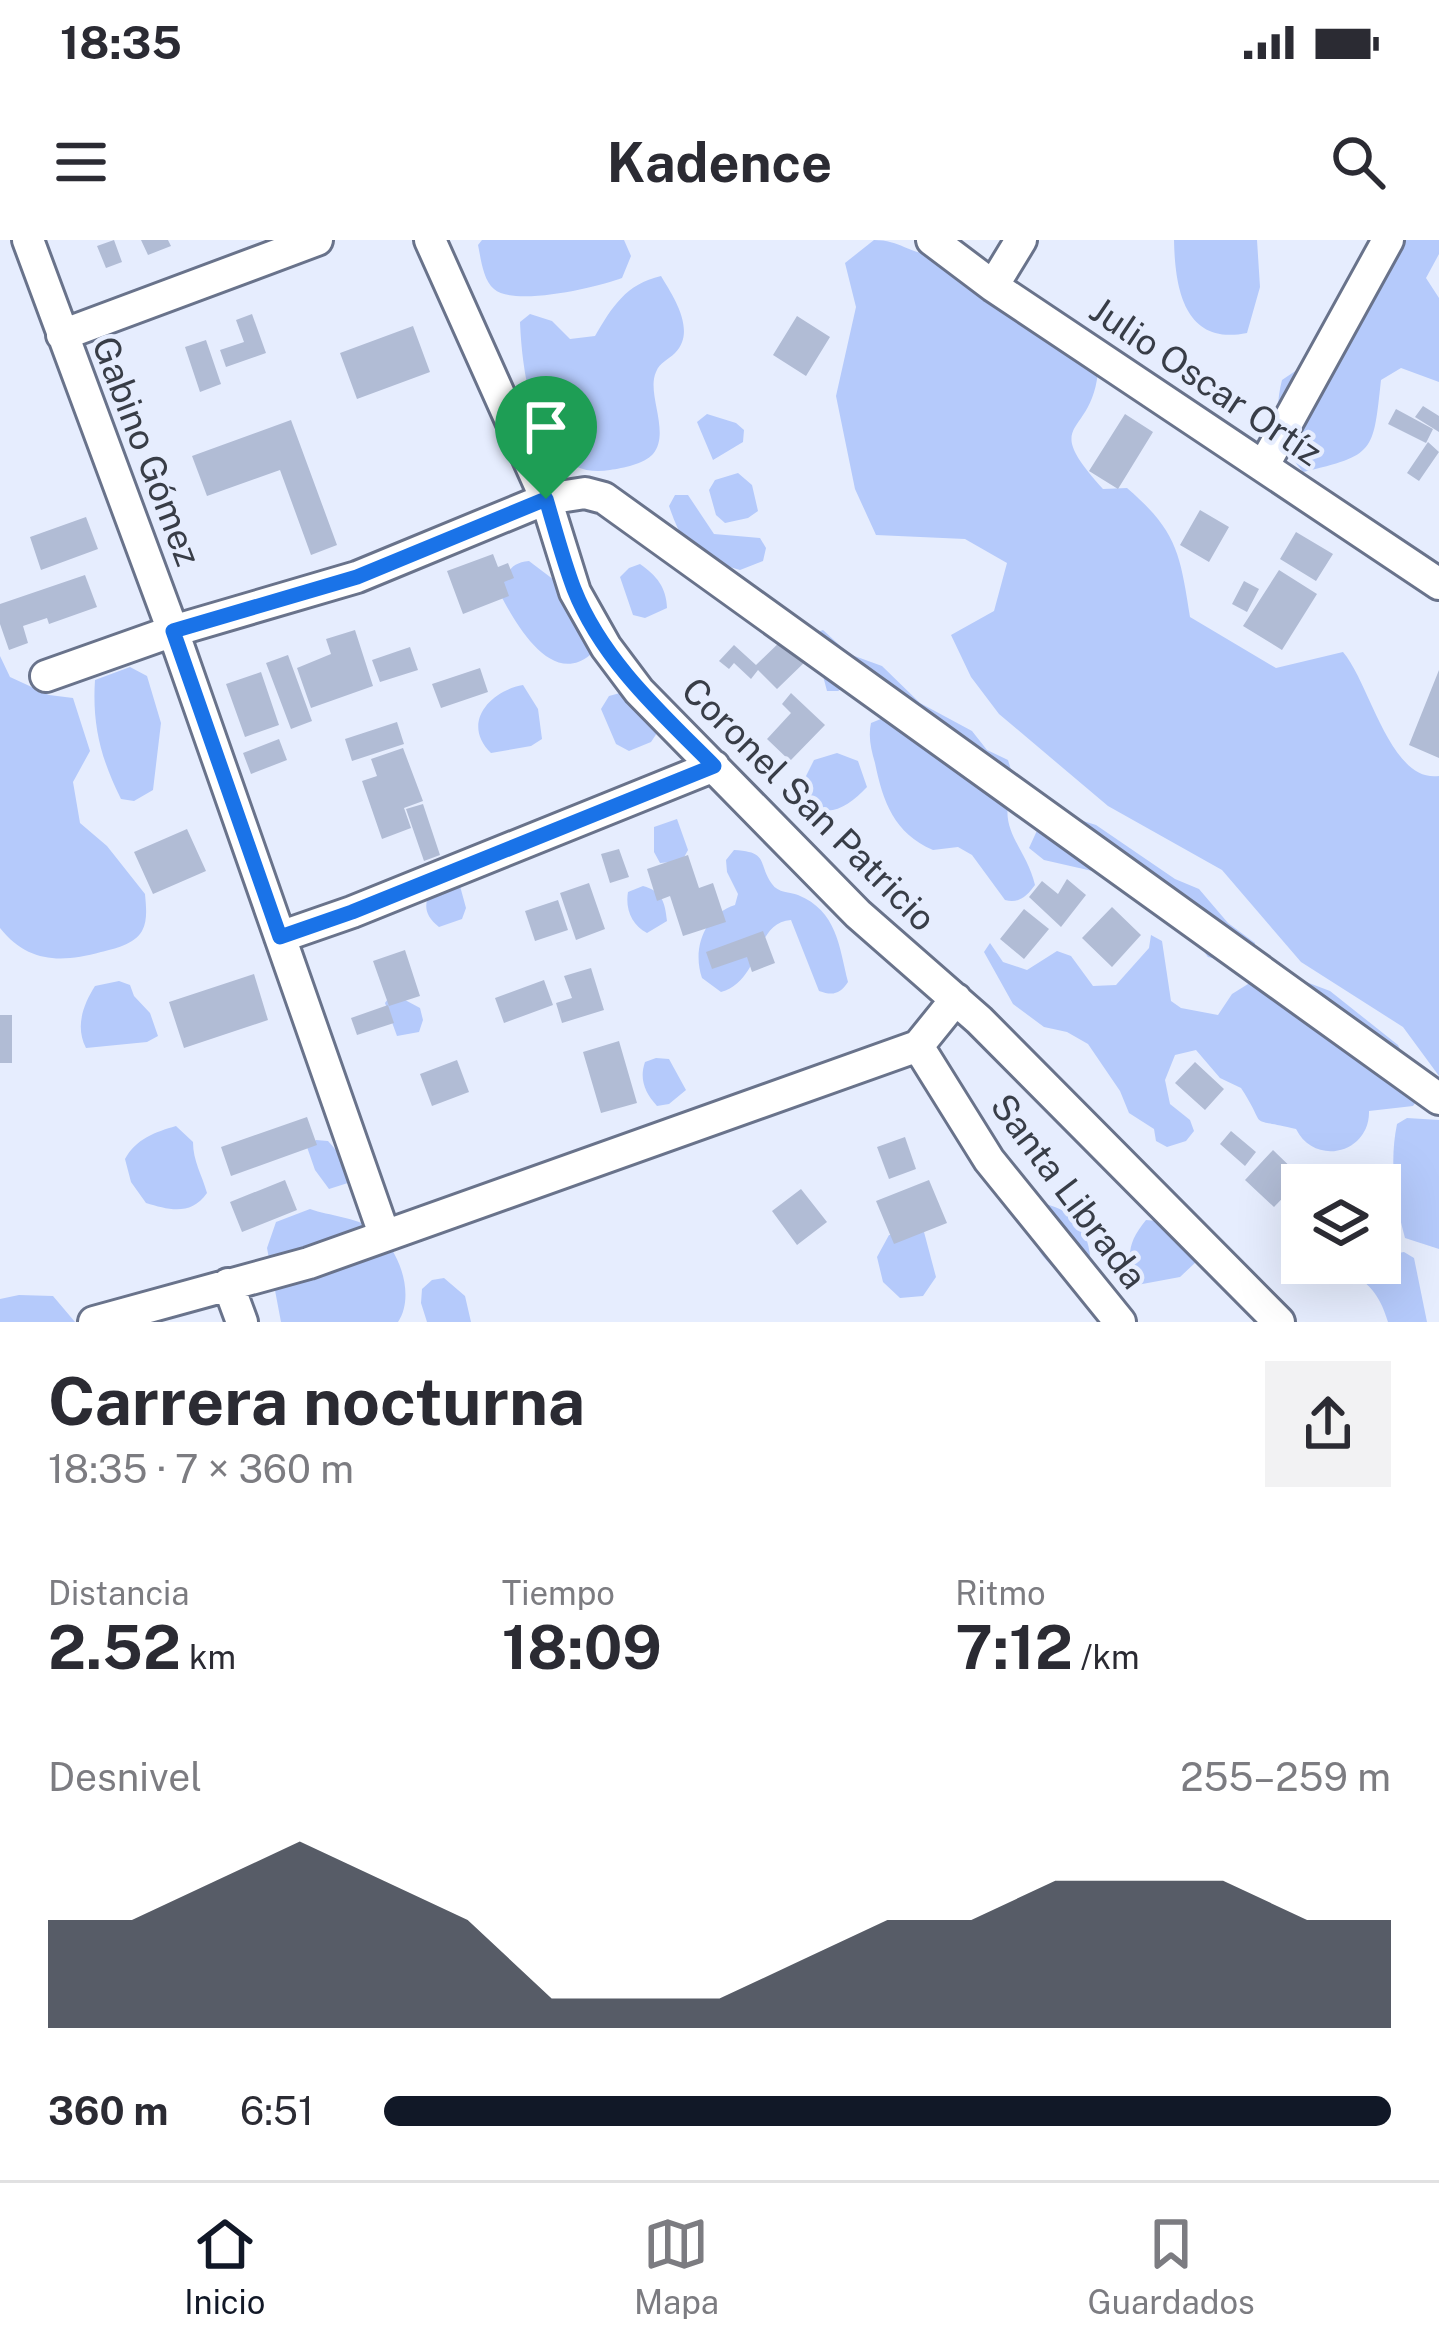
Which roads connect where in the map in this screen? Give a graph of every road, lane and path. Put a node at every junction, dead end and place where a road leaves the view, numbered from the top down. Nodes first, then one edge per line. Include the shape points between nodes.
1 (28, 240) edge
2 (317, 240) edge
3 (430, 240) edge
4 (932, 240) edge
5 (1022, 240) edge
6 (1388, 240) edge
7 (993, 286) junction
8 (62, 335) junction
9 (1264, 465) junction
10 (546, 499) junction
11 (1439, 584) edge
12 (173, 631) junction
13 (46, 676) dead end
14 (714, 766) junction
15 (280, 937) junction
16 (956, 999) junction
17 (918, 1046) junction
18 (1439, 1099) edge
19 (384, 1234) junction
20 (228, 1284) junction
21 (94, 1322) edge
22 (242, 1322) edge
23 (1120, 1322) edge
24 (1279, 1322) edge

1 - 8 street, Gabino Gómez
2 - 8 street
3 - 10 street, Coronel San Patricio
4 - 7 street, Julio Oscar Ortíz
5 - 7 street
6 - 9 street
7 - 9 street, Julio Oscar Ortíz
8 - 12 street, Gabino Gómez
9 - 11 street, Julio Oscar Ortíz
10 - 12 street via 357,577
10 - 14 street, Coronel San Patricio via 575,592 606,647
10 - 18 street via 604,498
12 - 13 street
12 - 15 street, Gabino Gómez
14 - 15 street
14 - 16 street, Coronel San Patricio via 859,914
15 - 19 street, Gabino Gómez
16 - 17 street
16 - 24 street, Coronel San Patricio
17 - 19 street
17 - 23 street, Santa Librada via 989,1160
19 - 20 street
20 - 21 street
20 - 22 street

